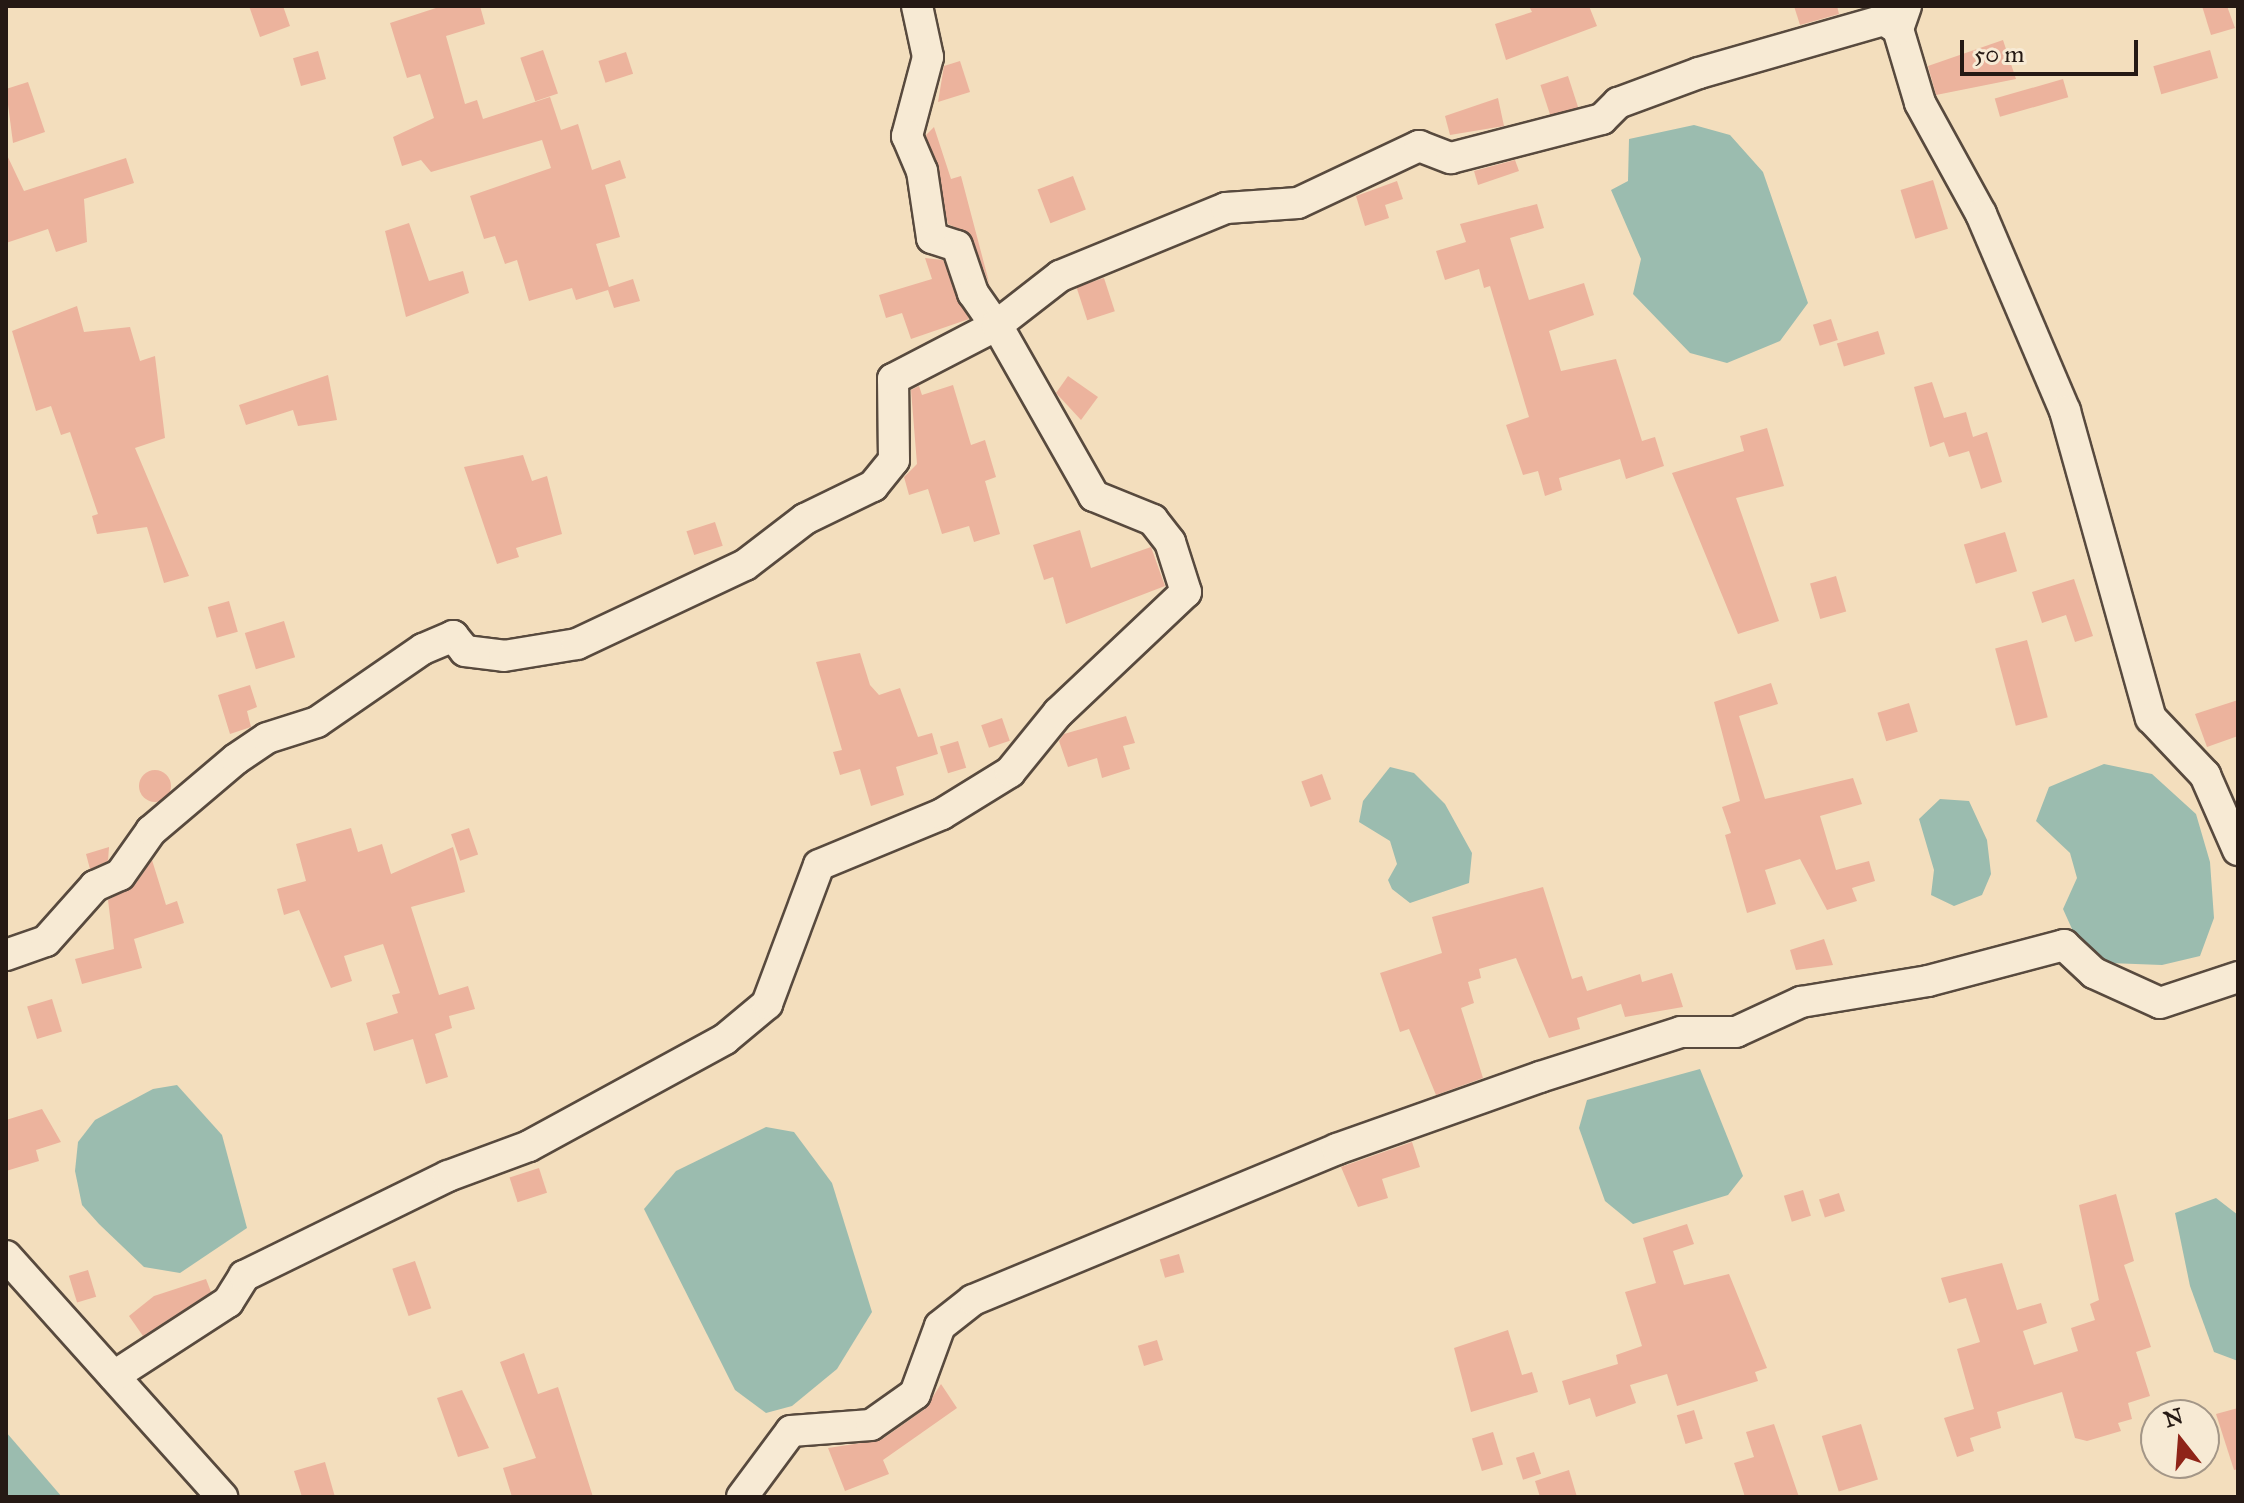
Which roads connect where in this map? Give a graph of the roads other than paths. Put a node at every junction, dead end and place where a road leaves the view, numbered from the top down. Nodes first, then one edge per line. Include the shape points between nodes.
1 (917, 6) edge
2 (1902, 17) edge
3 (997, 326) junction
4 (2238, 850) edge
5 (6, 955) edge
6 (2238, 977) edge
7 (6, 1256) edge
8 (114, 1376) junction
9 (222, 1497) edge
10 (742, 1497) edge

1 - 3 street via 928,57 907,136 922,171 932,238 957,246 973,293
2 - 3 street via 1725,66 1618,103 1602,119 1451,158 1419,146 1298,203 1226,208 1060,276
2 - 4 street via 1920,103 1981,214 2065,411 2151,718 2205,775
3 - 5 street via 893,379 894,460 873,486 805,519 745,565 577,644 504,656 465,651 453,636 423,649 317,722 267,738 236,759 151,831 120,875 95,886 46,941
3 - 8 street via 1094,496 1153,520 1170,542 1186,592 1058,713 1010,772 942,814 819,865 767,1004 725,1039 529,1146 448,1176 244,1276 228,1302
6 - 10 street via 2160,1003 2094,973 2064,945 1928,981 1801,1002 1736,1032 1681,1032 1540,1077 1337,1149 973,1300 940,1326 915,1394 871,1425 791,1431
7 - 8 street
8 - 9 street

